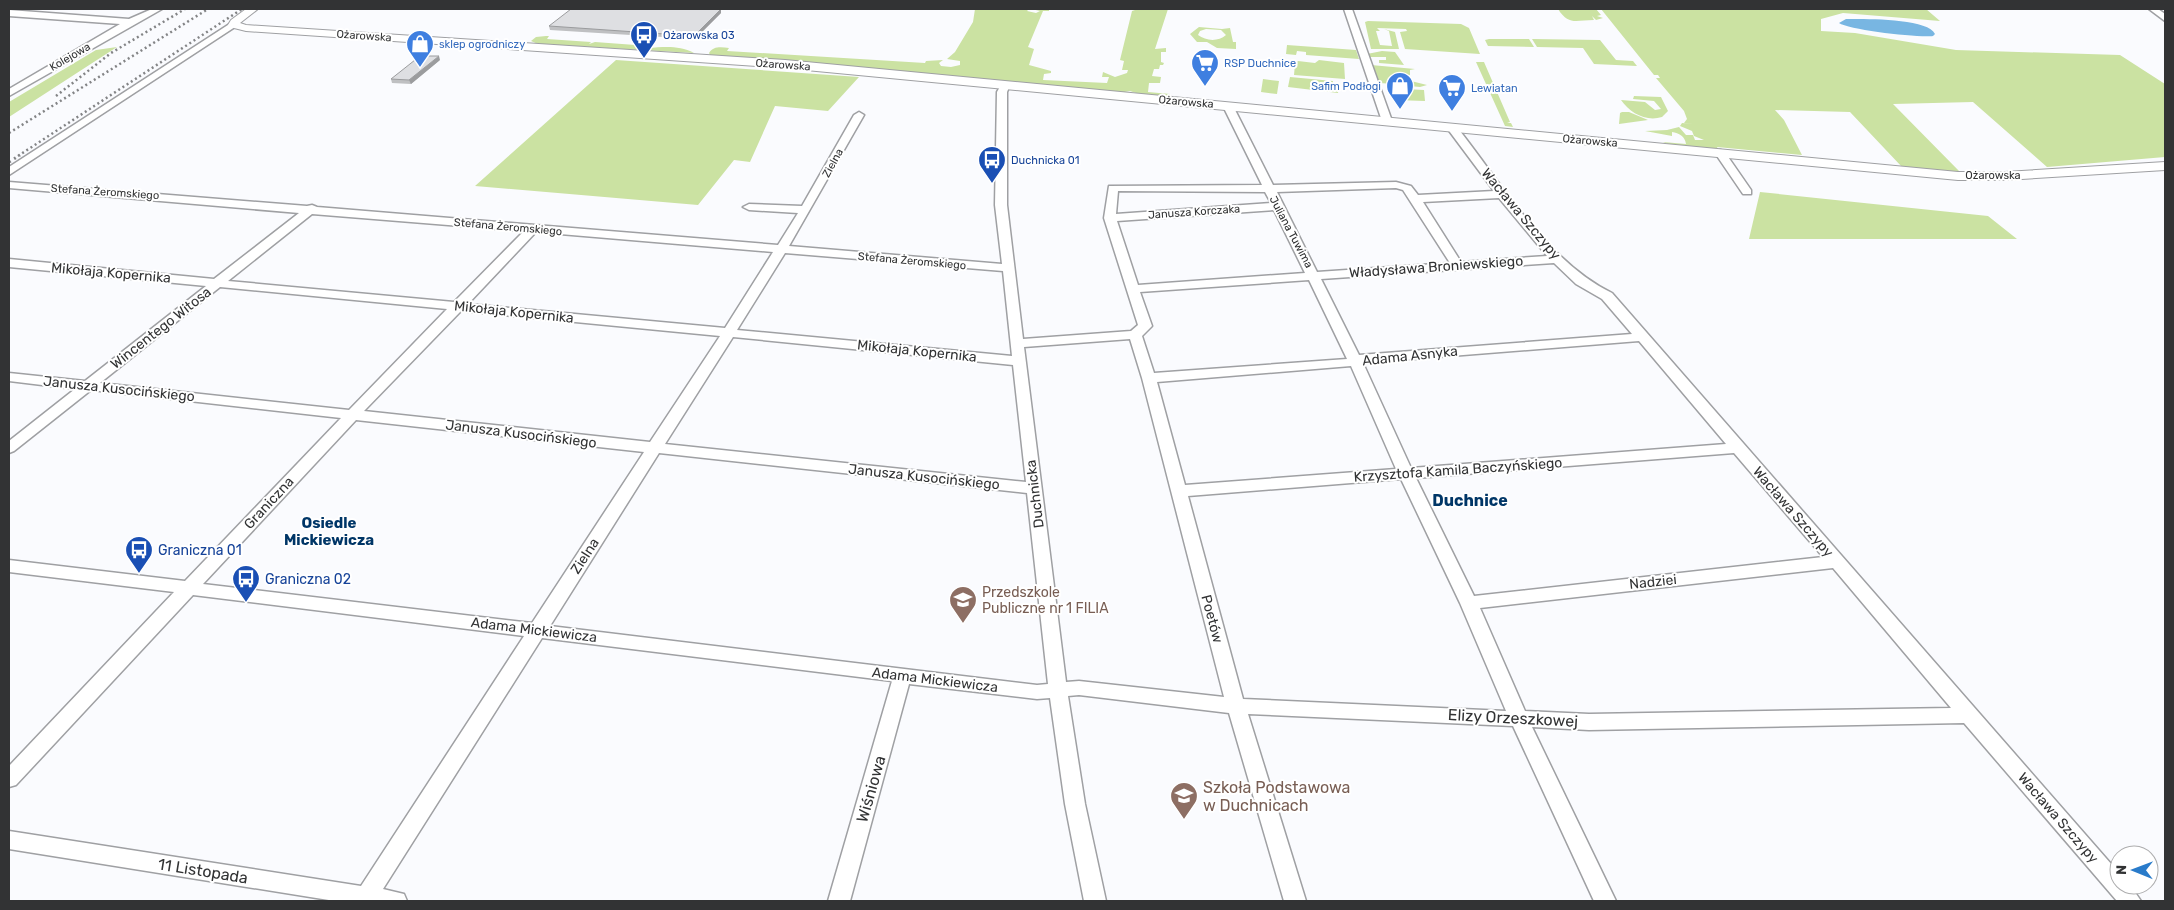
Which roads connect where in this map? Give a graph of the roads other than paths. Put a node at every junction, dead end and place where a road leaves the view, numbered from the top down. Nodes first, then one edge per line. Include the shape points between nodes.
1 (158, 9) edge
2 (253, 9) edge
3 (1348, 9) edge
4 (2153, 9) edge
5 (9, 13) edge
6 (2165, 18) edge
7 (130, 22) junction
8 (234, 25) junction
9 (1005, 85) junction
10 (9, 93) edge
11 (1228, 106) junction
12 (859, 115) dead end
13 (1387, 121) junction
14 (1452, 128) junction
15 (1720, 153) junction
16 (2165, 166) edge
17 (9, 172) edge
18 (9, 185) edge
19 (1267, 188) junction
20 (1747, 192) dead end
21 (1502, 194) junction
22 (1413, 195) junction
23 (749, 206) dead end
24 (1277, 206) junction
25 (312, 208) junction
26 (806, 210) junction
27 (1110, 218) junction
28 (532, 230) junction
29 (781, 250) junction
30 (1558, 260) junction
31 (9, 263) edge
32 (1457, 265) junction
33 (1008, 268) junction
34 (1314, 275) junction
35 (218, 283) junction
36 (1133, 289) junction
37 (459, 307) junction
38 (729, 333) junction
39 (1135, 335) junction
40 (1641, 337) junction
41 (1017, 343) junction
42 (1019, 361) junction
43 (1355, 361) junction
44 (9, 377) edge
45 (1149, 378) junction
46 (88, 386) junction
47 (353, 415) junction
48 (9, 448) edge
49 (1738, 448) junction
50 (655, 449) junction
51 (1406, 474) junction
52 (1034, 487) junction
53 (1179, 491) junction
54 (1836, 562) junction
55 (9, 566) edge
56 (188, 588) junction
57 (1469, 603) junction
58 (536, 630) junction
59 (902, 677) junction
60 (1058, 690) junction
61 (1236, 706) junction
62 (1969, 715) junction
63 (1518, 717) junction
64 (9, 779) edge
65 (9, 840) edge
66 (365, 899) edge
67 (396, 901) edge
68 (839, 901) edge
69 (1095, 901) edge
70 (1295, 901) edge
71 (1605, 901) edge
72 (2130, 901) edge

1 - 7 street, Kolejowa
2 - 8 main road
3 - 13 street
4 - 6 street
5 - 7 street
7 - 10 street, Kolejowa
8 - 9 main road, Ożarowska via 785,64
8 - 17 street
9 - 11 main road, Ożarowska
9 - 33 street, Duchnicka via 1002,92 1000,185
11 - 13 main road, Ożarowska
11 - 19 street, Juliana Tuwima
12 - 26 street, Zielna
13 - 14 main road, Ożarowska
14 - 15 main road, Ożarowska
14 - 21 street, Wacława Szczypy
15 - 16 main road, Ożarowska via 1972,176
15 - 20 street
18 - 25 street, Stefana Żeromskiego
19 - 22 street via 1396,185
19 - 24 street, Juliana Tuwima
19 - 27 street via 1113,188
21 - 22 street
21 - 30 street, Wacława Szczypy
22 - 32 street
23 - 26 street
24 - 27 street, Janusza Korczaka
24 - 34 street, Juliana Tuwima
25 - 28 street, Stefana Żeromskiego
25 - 35 street, Wincentego Witosa
26 - 29 street, Zielna
27 - 36 street
28 - 29 street, Stefana Żeromskiego
28 - 37 street, Graniczna
29 - 33 street, Stefana Żeromskiego
29 - 38 street, Zielna
30 - 32 street, Władysława Broniewskiego
30 - 40 street, Wacława Szczypy via 1578,280 1607,296
31 - 35 street, Mikołaja Kopernika
32 - 34 street, Władysława Broniewskiego
33 - 41 street, Duchnicka
34 - 36 street, Juliana Tuwima
34 - 43 street
35 - 37 street, Mikołaja Kopernika
35 - 46 street, Wincentego Witosa
36 - 39 street via 1145,326
37 - 38 street, Mikołaja Kopernika
37 - 47 street, Graniczna
38 - 42 street, Mikołaja Kopernika
38 - 50 street, Zielna
39 - 41 street
39 - 45 street, Poetów
40 - 43 street, Adama Asnyka
40 - 49 street, Wacława Szczypy
41 - 42 street, Duchnicka
42 - 52 street, Duchnicka
43 - 45 street, Adama Asnyka
43 - 51 street
44 - 46 street, Janusza Kusocińskiego
45 - 53 street, Poetów
46 - 47 street, Janusza Kusocińskiego
46 - 48 street, Wincentego Witosa
47 - 50 street, Janusza Kusocińskiego
47 - 56 street, Graniczna
49 - 51 street, Krzysztofa Kamila Baczyńskiego
49 - 54 street, Wacława Szczypy
50 - 52 street, Janusza Kusocińskiego
50 - 58 street, Zielna
51 - 53 street, Krzysztofa Kamila Baczyńskiego
51 - 57 street
52 - 60 street, Duchnicka
53 - 61 street, Poetów
54 - 57 street, Nadziei
54 - 62 street, Wacława Szczypy
55 - 56 street, Adama Mickiewicza
56 - 58 street, Adama Mickiewicza
56 - 64 street, Graniczna
57 - 63 street
58 - 59 street, Adama Mickiewicza
58 - 66 street, Zielna
59 - 60 street, Adama Mickiewicza via 1037,692
59 - 68 street, Wiśniowa
60 - 61 street, Elizy Orzeszkowej via 1079,688
60 - 69 street, Duchnicka via 1075,804
61 - 63 street, Elizy Orzeszkowej
61 - 70 street, Poetów
62 - 63 street, Elizy Orzeszkowej via 1589,722
62 - 72 street, Wacława Szczypy
63 - 71 street
65 - 66 street, 11 Listopada
66 - 67 street, 11 Listopada

